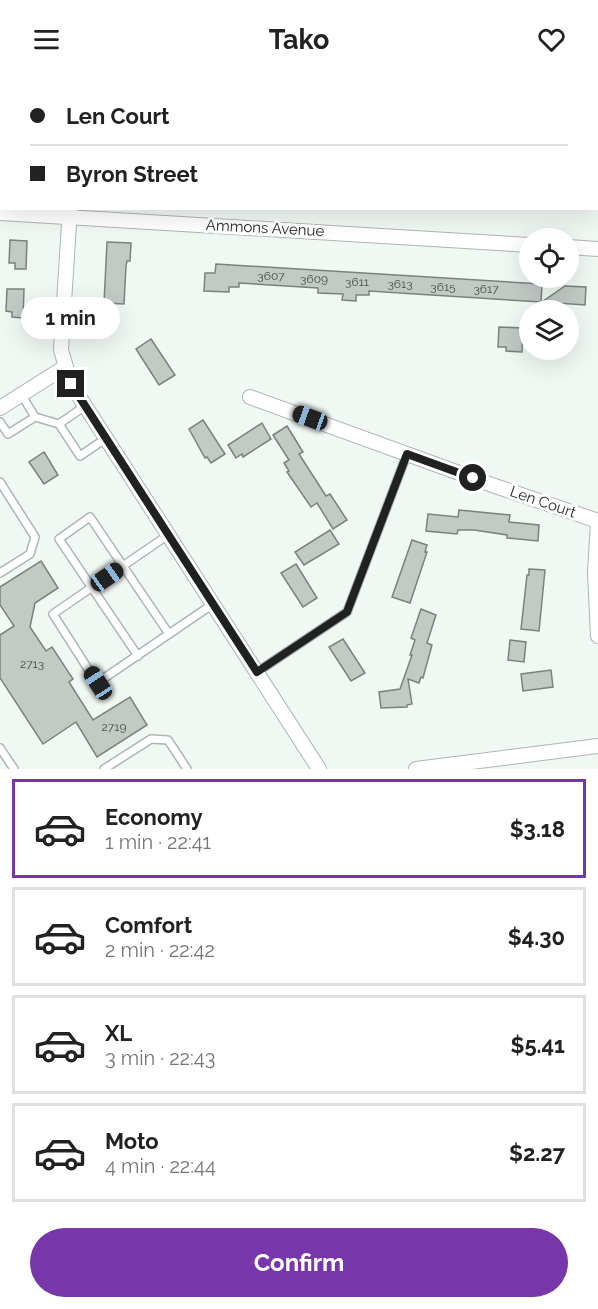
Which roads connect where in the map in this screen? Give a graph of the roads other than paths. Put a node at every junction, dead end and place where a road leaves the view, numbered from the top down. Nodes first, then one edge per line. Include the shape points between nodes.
1 (0, 213) edge
2 (70, 213) edge
3 (519, 243) edge
4 (579, 248) edge
5 (598, 249) edge
6 (65, 367) junction
7 (21, 394) junction
8 (250, 398) dead end
9 (84, 406) junction
10 (0, 408) edge
11 (35, 417) junction
12 (0, 422) edge
13 (59, 423) junction
14 (105, 439) junction
15 (407, 454) junction
16 (0, 482) edge
17 (598, 522) edge
18 (168, 535) junction
19 (123, 566) junction
20 (0, 573) edge
21 (90, 588) junction
22 (213, 604) junction
23 (169, 634) junction
24 (598, 636) edge
25 (138, 656) junction
26 (257, 672) junction
27 (598, 746) edge
28 (0, 748) edge
29 (14, 769) edge
30 (104, 769) edge
31 (187, 769) edge
32 (319, 769) edge
33 (416, 769) edge

1 - 2 street, Ammons Avenue
2 - 3 street, Ammons Avenue
2 - 6 street via 61,350
4 - 5 street
6 - 7 street
6 - 9 street
7 - 10 street
7 - 11 lane
8 - 15 street, Len Court
9 - 13 lane
9 - 14 street
11 - 12 lane via 8,434
11 - 13 lane
13 - 14 lane via 80,456
14 - 18 street
15 - 17 street, Len Court
15 - 26 lane via 347,612
16 - 20 lane via 35,537 30,554
17 - 24 street
18 - 19 lane
18 - 22 street
19 - 21 lane
19 - 21 lane via 90,516 59,539
19 - 23 lane
21 - 25 lane
21 - 25 lane via 53,614 98,683
22 - 23 lane
22 - 26 street
23 - 25 lane
26 - 32 street
27 - 33 street
28 - 29 lane
30 - 31 lane via 151,740 168,740

